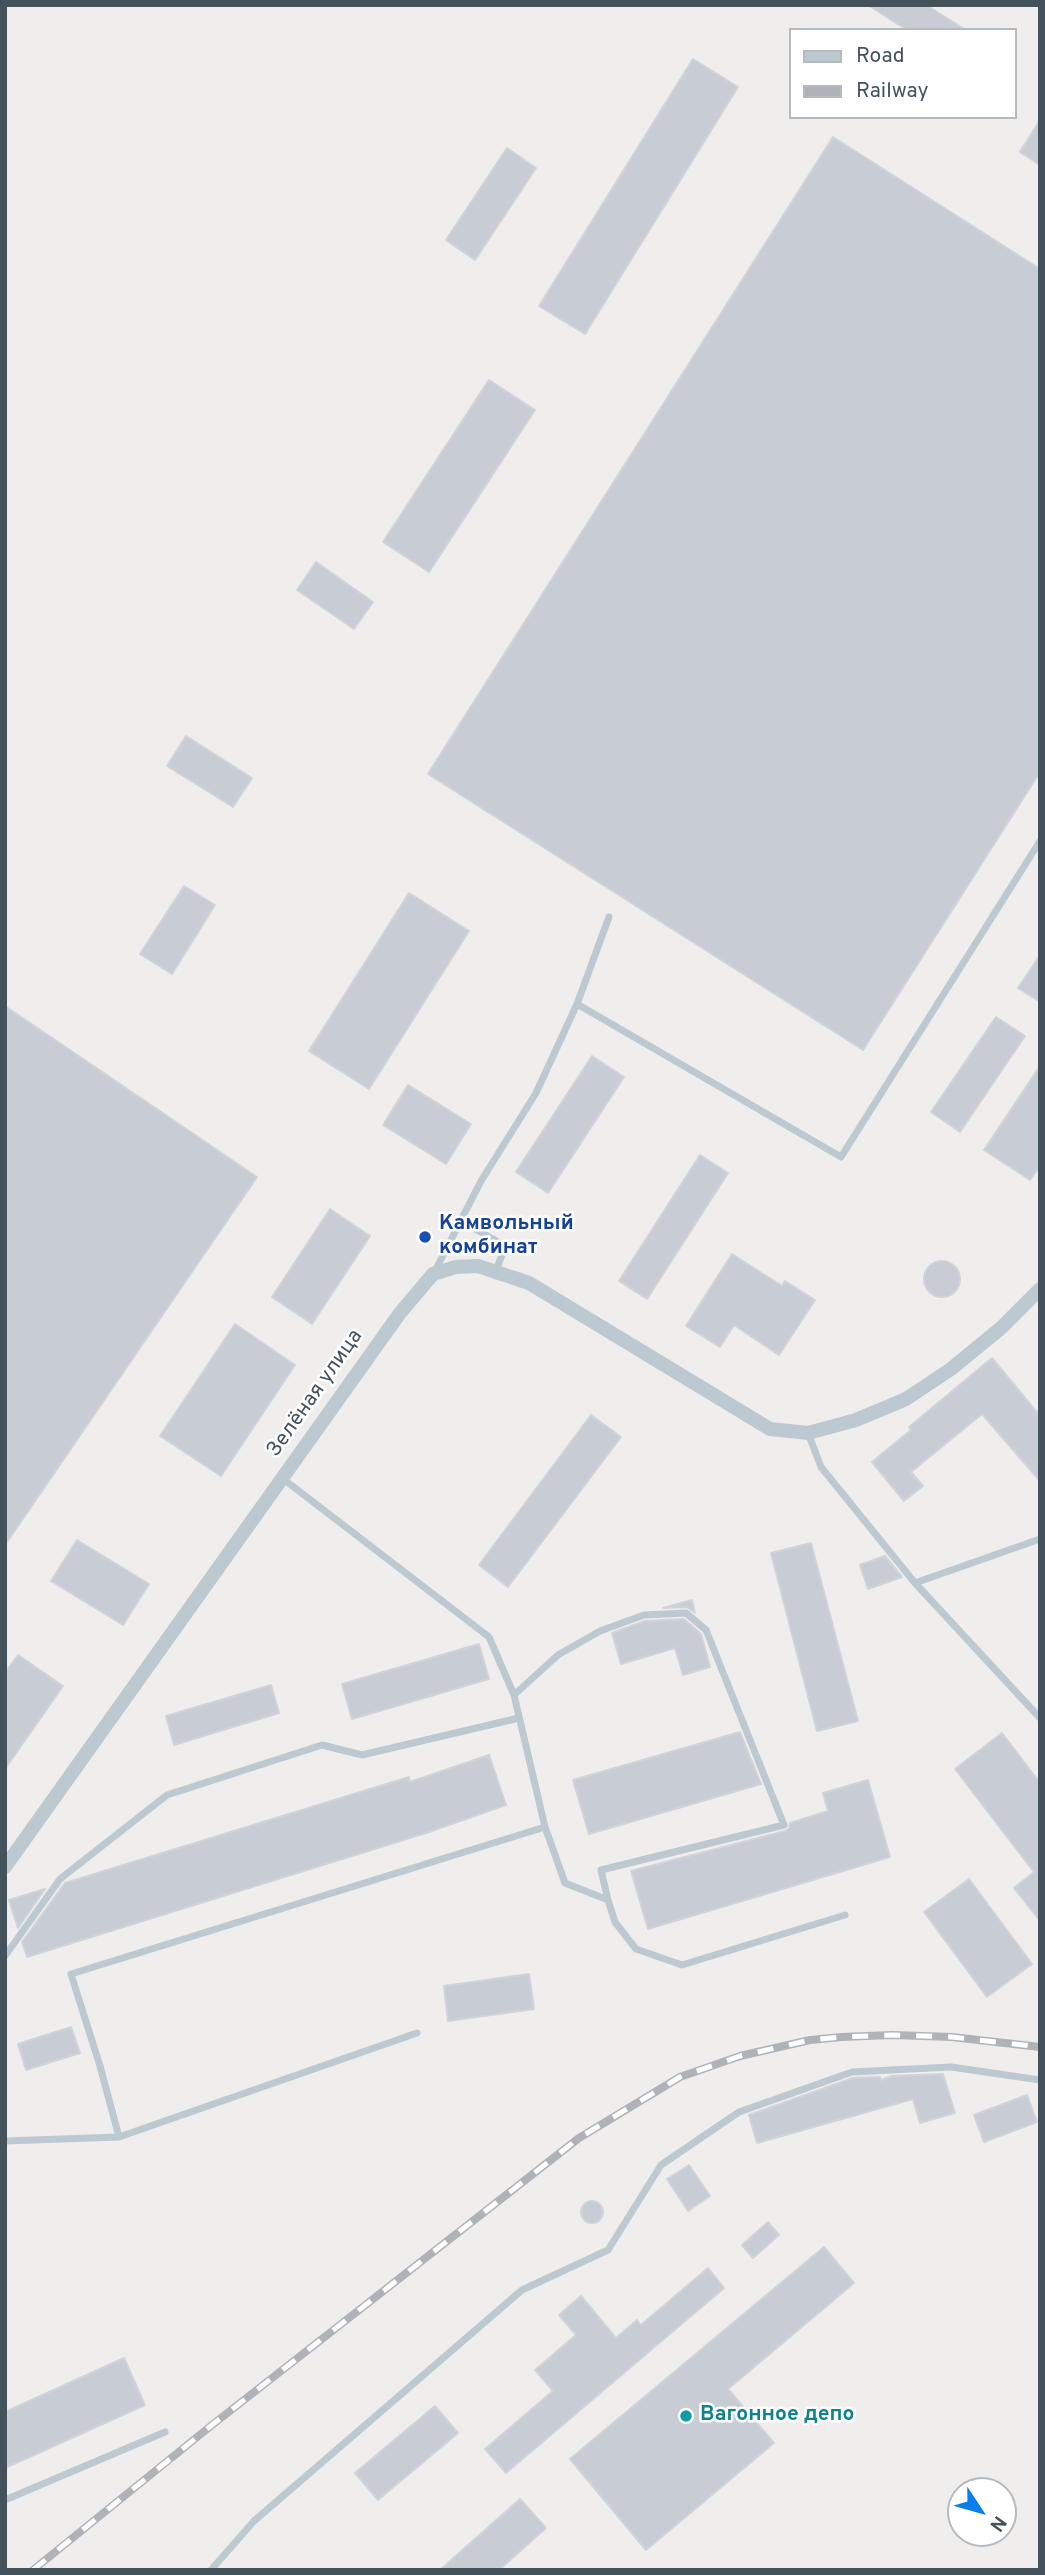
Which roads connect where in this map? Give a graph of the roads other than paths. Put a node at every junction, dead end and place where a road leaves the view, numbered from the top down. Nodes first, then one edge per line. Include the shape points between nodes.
1 (1040, 841) edge
2 (609, 917) dead end
3 (577, 1004) junction
4 (461, 1221) junction
5 (496, 1270) junction
6 (433, 1274) junction
7 (1040, 1289) edge
8 (808, 1433) junction
9 (282, 1478) junction
10 (1040, 1539) edge
11 (915, 1583) junction
12 (514, 1695) junction
13 (519, 1718) junction
14 (1040, 1718) edge
15 (545, 1827) junction
16 (5, 1867) edge
17 (608, 1900) junction
18 (845, 1915) dead end
19 (5, 1956) edge
20 (417, 2034) dead end
21 (1040, 2080) edge
22 (119, 2137) junction
23 (5, 2141) edge
24 (165, 2432) dead end
25 (5, 2500) edge
26 (211, 2570) edge

1 - 3 lane via 841,1157
2 - 3 lane, Зелёная улица
3 - 4 lane, Зелёная улица via 536,1093
4 - 5 lane via 500,1243 503,1257
4 - 6 lane, Зелёная улица
5 - 6 street via 456,1267
5 - 8 street via 529,1283 770,1429
6 - 9 street, Зелёная улица
7 - 8 street via 991,1336 906,1399
8 - 11 lane via 821,1467
9 - 12 lane via 489,1637
9 - 16 street, Зелёная улица
10 - 11 lane
11 - 14 lane
12 - 13 lane
12 - 17 lane via 558,1655 600,1631 644,1615 686,1613 706,1630 784,1825 601,1870
13 - 15 lane
13 - 19 lane via 362,1755 322,1745 167,1795 60,1879
15 - 17 lane via 565,1883
15 - 22 lane via 71,1974
17 - 18 lane via 615,1923 636,1949 682,1965
20 - 22 lane
21 - 26 lane via 951,2067 852,2072 739,2112 661,2165 608,2250 522,2290 254,2521
22 - 23 lane
24 - 25 lane

